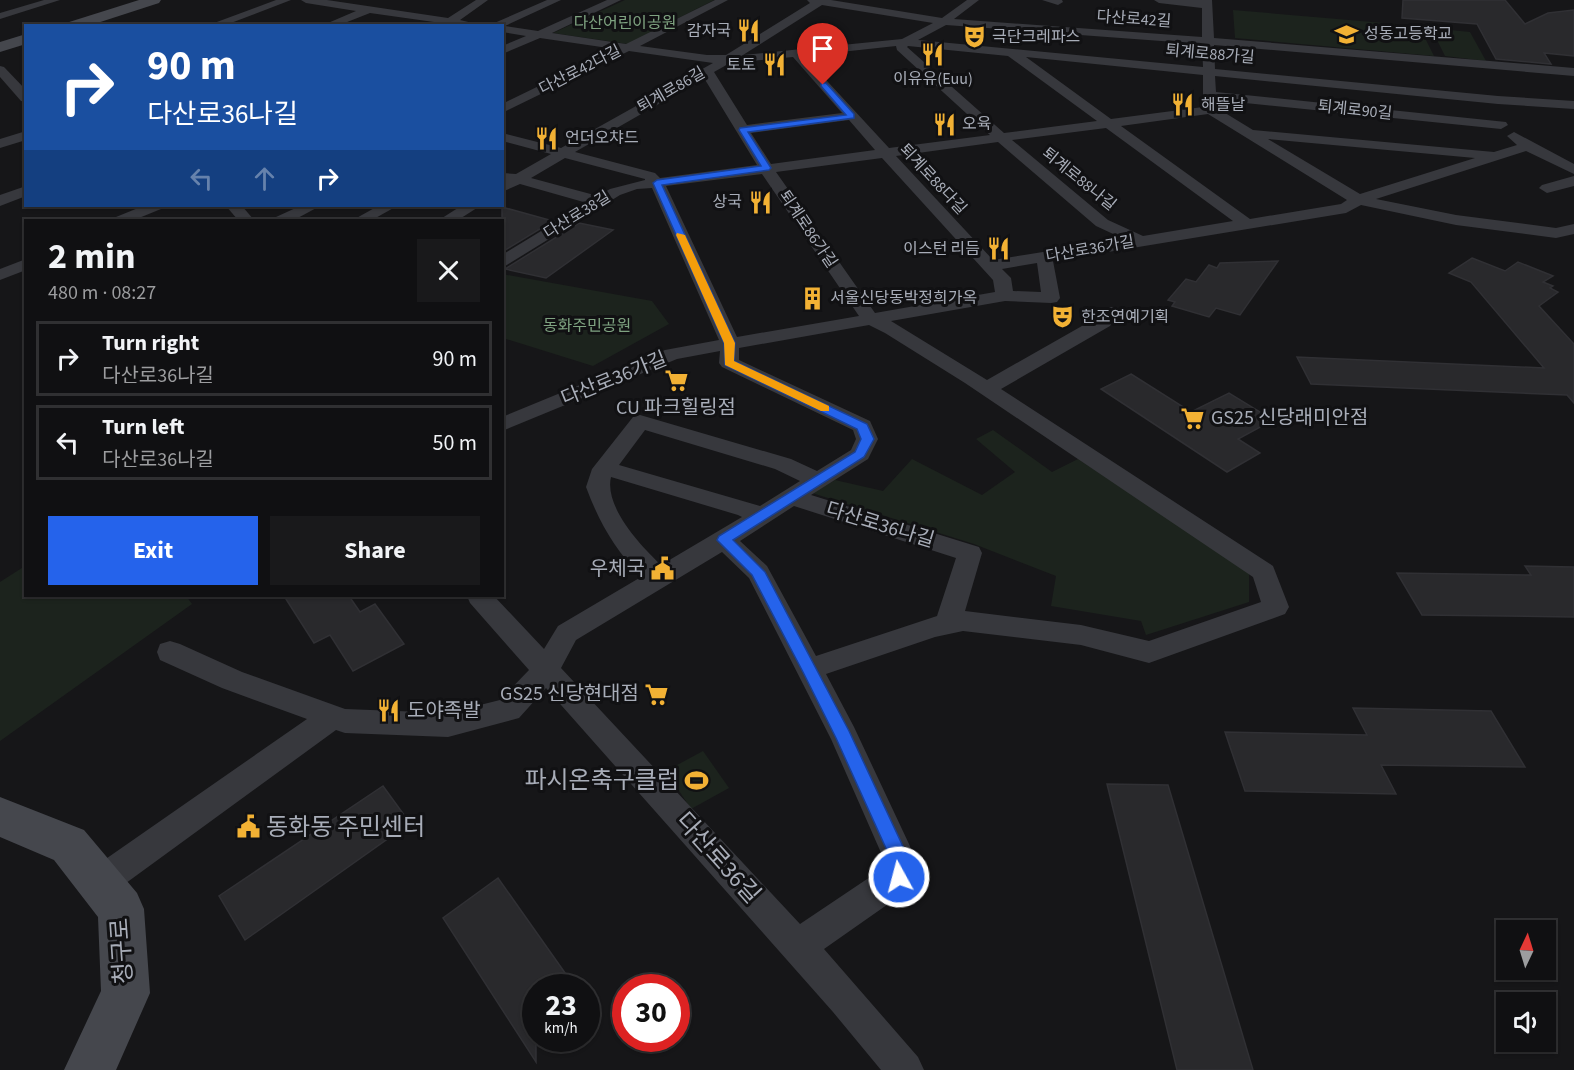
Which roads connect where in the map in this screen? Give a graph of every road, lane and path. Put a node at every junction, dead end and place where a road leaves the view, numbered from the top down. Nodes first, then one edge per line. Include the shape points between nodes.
1 (55, 0) edge
2 (154, 0) edge
3 (286, 0) edge
4 (306, 0) edge
5 (389, 0) edge
6 (483, 0) edge
7 (556, 0) edge
8 (616, 0) edge
9 (723, 0) edge
10 (819, 0) edge
11 (974, 0) edge
12 (1159, 0) edge
13 (1207, 3) edge
14 (370, 9) junction
15 (0, 16) edge
16 (944, 22) junction
17 (446, 23) edge
18 (77, 24) edge
19 (217, 24) edge
20 (331, 24) edge
21 (501, 24) edge
22 (504, 29) edge
23 (539, 35) junction
24 (24, 40) edge
25 (905, 42) junction
26 (628, 46) junction
27 (0, 47) edge
28 (1207, 47) junction
29 (504, 50) edge
30 (1012, 52) junction
31 (795, 53) junction
32 (727, 59) junction
33 (1302, 62) dead end
34 (1455, 62) junction
35 (0, 69) edge
36 (706, 70) junction
37 (1209, 72) junction
38 (1574, 72) edge
39 (1471, 88) junction
40 (20, 92) edge
41 (1209, 95) junction
42 (1553, 103) junction
43 (1574, 105) edge
44 (504, 108) edge
45 (1210, 110) junction
46 (851, 116) junction
47 (1574, 121) edge
48 (1106, 122) junction
49 (1502, 125) junction
50 (743, 130) junction
51 (1249, 134) junction
52 (24, 136) edge
53 (1000, 137) junction
54 (504, 138) edge
55 (0, 144) edge
56 (1524, 147) junction
57 (562, 152) junction
58 (884, 152) junction
59 (1498, 156) junction
60 (766, 168) junction
61 (1574, 170) edge
62 (510, 177) edge
63 (1574, 180) edge
64 (657, 183) junction
65 (1547, 188) dead end
66 (24, 191) edge
67 (1358, 200) junction
68 (0, 201) edge
69 (598, 201) junction
70 (152, 207) edge
71 (235, 207) edge
72 (310, 207) edge
73 (387, 207) edge
74 (470, 207) edge
75 (129, 215) edge
76 (245, 219) edge
77 (284, 219) edge
78 (363, 219) edge
79 (449, 219) edge
80 (1247, 224) junction
81 (1574, 229) edge
82 (1142, 241) junction
83 (1044, 257) junction
84 (504, 262) edge
85 (24, 265) edge
86 (989, 266) junction
87 (0, 275) edge
88 (1005, 296) junction
89 (1111, 311) dead end
90 (870, 319) junction
91 (730, 343) junction
92 (987, 389) junction
93 (504, 424) edge
94 (601, 478) junction
95 (816, 480) junction
96 (790, 497) junction
97 (760, 517) junction
98 (724, 540) junction
99 (659, 579) junction
100 (480, 597) edge
101 (948, 624) junction
102 (170, 652) dead end
103 (809, 669) junction
104 (546, 670) junction
105 (332, 717) junction
106 (0, 817) edge
107 (99, 883) junction
108 (798, 946) junction
109 (90, 1070) edge
110 (905, 1070) edge

1 - 15 street
2 - 18 main road
3 - 19 street
4 - 14 street
5 - 14 street
6 - 17 street
7 - 21 street
8 - 23 street
9 - 26 street, 다산로42다길
10 - 16 street, 다산로42길
10 - 32 street, 퇴계로86길
11 - 16 street
12 - 13 street
13 - 28 street
14 - 17 street
14 - 20 street
16 - 25 street
16 - 28 street, 다산로42길
22 - 23 street
23 - 26 street
23 - 29 street
24 - 27 main road
25 - 30 street, 퇴계로88가길
25 - 31 street
25 - 53 street, 퇴계로88나길 via 901,48
26 - 32 street
26 - 44 street, 다산로42다길
28 - 33 street
28 - 34 street, 다산로42길
28 - 37 street
30 - 37 street, 퇴계로88가길
30 - 48 street
31 - 32 street
31 - 46 street, 퇴계로88다길
32 - 36 street, 퇴계로86길
34 - 38 street, 다산로42길
34 - 39 street
35 - 40 street
36 - 50 street, 퇴계로86가길
36 - 57 street, 퇴계로86길
37 - 39 street, 퇴계로88가길
37 - 41 street
39 - 42 street, 퇴계로88가길
39 - 49 street
41 - 45 street
41 - 49 street, 퇴계로90길
42 - 43 street, 퇴계로88가길
42 - 47 street
45 - 48 street
45 - 51 street, 퇴계로90길
46 - 50 street
46 - 58 street, 퇴계로88다길
48 - 53 street
48 - 80 street
49 - 56 street
50 - 60 street, 퇴계로86가길
51 - 59 street, 퇴계로90길
51 - 67 street, 퇴계로90길
52 - 55 street
53 - 58 street
53 - 82 street, 퇴계로88나길 via 1102,223
54 - 57 street, 다산로38길
56 - 59 street, 퇴계로90길
56 - 61 street
56 - 63 street
57 - 62 street, 퇴계로86길
57 - 64 street, 다산로38길 via 650,176
58 - 60 street, 퇴계로86가길
58 - 86 street, 퇴계로88다길
59 - 67 street, 퇴계로90길
60 - 64 street, 다산로38길
60 - 90 street, 퇴계로86가길
62 - 69 street
63 - 65 street
64 - 69 street, 다산로38길 via 635,184
64 - 91 street
66 - 68 street
67 - 80 street, 다산로36가길 via 1346,208
67 - 81 street, 퇴계로90길 via 1456,220 1556,233
69 - 84 street, 다산로38길
70 - 75 street
71 - 76 street
72 - 77 street
73 - 78 street
74 - 79 street
80 - 82 street, 다산로36가길
82 - 83 street, 다산로36가길
83 - 86 street, 다산로36가길
83 - 88 street, 다산로36가길 via 1051,298
85 - 87 street
86 - 88 street via 1002,278
88 - 90 street, 다산로36가길
89 - 92 street via 1103,322
90 - 91 street, 다산로36가길
90 - 92 street
91 - 93 street, 다산로36가길 via 672,354
91 - 95 street, 다산로36나길 via 729,363 862,426 867,439 860,454
92 - 101 street via 1264,572 1276,607 1149,652 1081,635 963,621
94 - 95 street, 다산로36나길 via 640,423 783,464
94 - 97 street via 746,509
94 - 99 street via 611,520 628,548
95 - 96 street, 다산로36나길
96 - 97 street, 다산로36나길
96 - 101 street, 다산로36나길 via 970,553
97 - 98 street, 다산로36나길
98 - 99 street, 다산로36나길
98 - 103 street via 758,572
99 - 104 street, 다산로36나길 via 567,633
100 - 104 street, 다산로36길
101 - 103 street
102 - 105 street, 다산로36나길
103 - 108 street via 898,855 899,877
104 - 105 street, 다산로36나길 via 509,710 448,725 345,721
104 - 108 street, 다산로36길
105 - 107 street
106 - 107 main road, 청구로 via 69,844
107 - 109 main road, 청구로 via 121,909 126,993
108 - 110 street, 다산로36길

